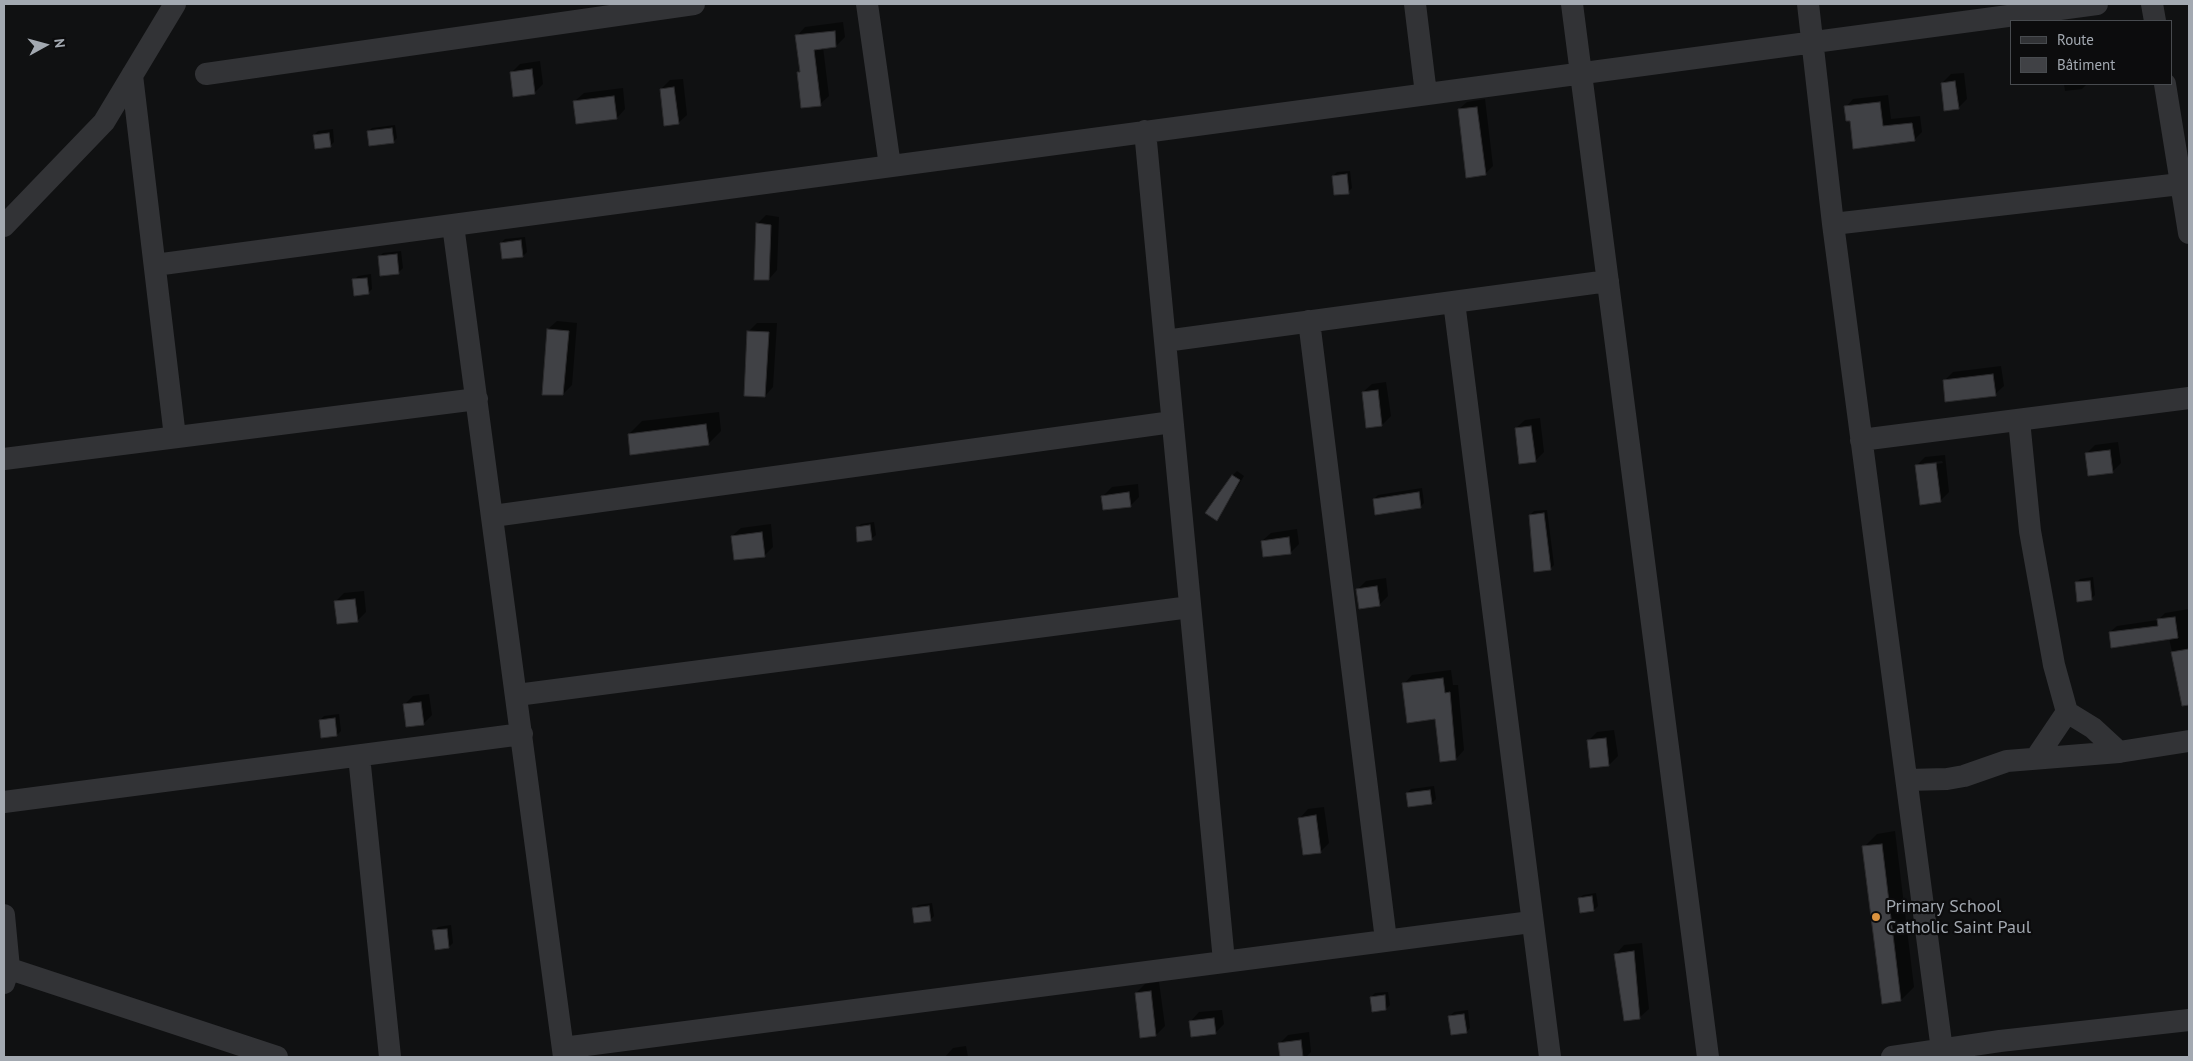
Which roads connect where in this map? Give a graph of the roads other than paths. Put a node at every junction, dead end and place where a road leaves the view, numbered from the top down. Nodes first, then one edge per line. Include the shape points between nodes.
1 (175, 4) edge
2 (694, 4) edge
3 (867, 4) edge
4 (1415, 4) edge
5 (1572, 4) edge
6 (1808, 4) edge
7 (2097, 4) edge
8 (2152, 4) edge
9 (2155, 20) edge
10 (1813, 42) junction
11 (1581, 73) junction
12 (206, 74) dead end
13 (132, 75) junction
14 (2166, 85) edge
15 (1426, 94) junction
16 (1145, 131) junction
17 (890, 166) junction
18 (2186, 184) edge
19 (1833, 224) junction
20 (453, 225) junction
21 (4, 226) edge
22 (2189, 233) edge
23 (155, 265) junction
24 (1608, 281) junction
25 (1454, 302) junction
26 (1309, 322) junction
27 (1165, 341) junction
28 (2189, 398) edge
29 (477, 399) junction
30 (2019, 420) junction
31 (1172, 422) junction
32 (175, 437) junction
33 (1862, 440) junction
34 (4, 459) edge
35 (493, 516) junction
36 (1190, 607) junction
37 (517, 695) junction
38 (2067, 712) junction
39 (522, 734) junction
40 (2189, 741) edge
41 (2119, 752) junction
42 (358, 756) junction
43 (2036, 758) junction
44 (1907, 780) junction
45 (4, 802) edge
46 (4, 915) edge
47 (1531, 922) junction
48 (1386, 940) junction
49 (1224, 962) junction
50 (5, 973) edge
51 (2189, 1020) edge
52 (2002, 1049) edge
53 (1942, 1050) junction
54 (564, 1052) edge
55 (277, 1057) edge
56 (390, 1057) edge
57 (1550, 1057) edge
58 (1708, 1057) edge
59 (1892, 1057) edge

1 - 13 street
2 - 12 street
3 - 17 street
4 - 15 street
5 - 11 street
6 - 10 street
7 - 10 street
8 - 9 street
10 - 11 street
10 - 19 street
11 - 15 street
11 - 24 street
13 - 21 street via 104,122
13 - 23 street
14 - 18 street
15 - 16 street
16 - 17 street
16 - 27 street
17 - 20 street
18 - 19 street
18 - 22 street
19 - 33 street
20 - 23 street
20 - 29 street
23 - 32 street
24 - 25 street
24 - 58 street
25 - 26 street
25 - 47 street
26 - 27 street
26 - 48 street
27 - 31 street
28 - 30 street
29 - 32 street
29 - 35 street
30 - 33 street
30 - 38 street via 2030,531 2054,665
31 - 35 street
31 - 36 street
32 - 34 street
33 - 44 street
35 - 37 street
36 - 37 street
36 - 49 street
37 - 39 street
38 - 41 street via 2094,728
38 - 43 street
39 - 42 street
39 - 54 street
40 - 41 street
41 - 43 street
42 - 45 street
42 - 56 street
43 - 44 street via 2007,761 1948,779
44 - 53 street
46 - 50 street
47 - 48 street
47 - 57 street
48 - 49 street
49 - 54 street
50 - 55 street
51 - 52 street
52 - 53 street
53 - 59 street

